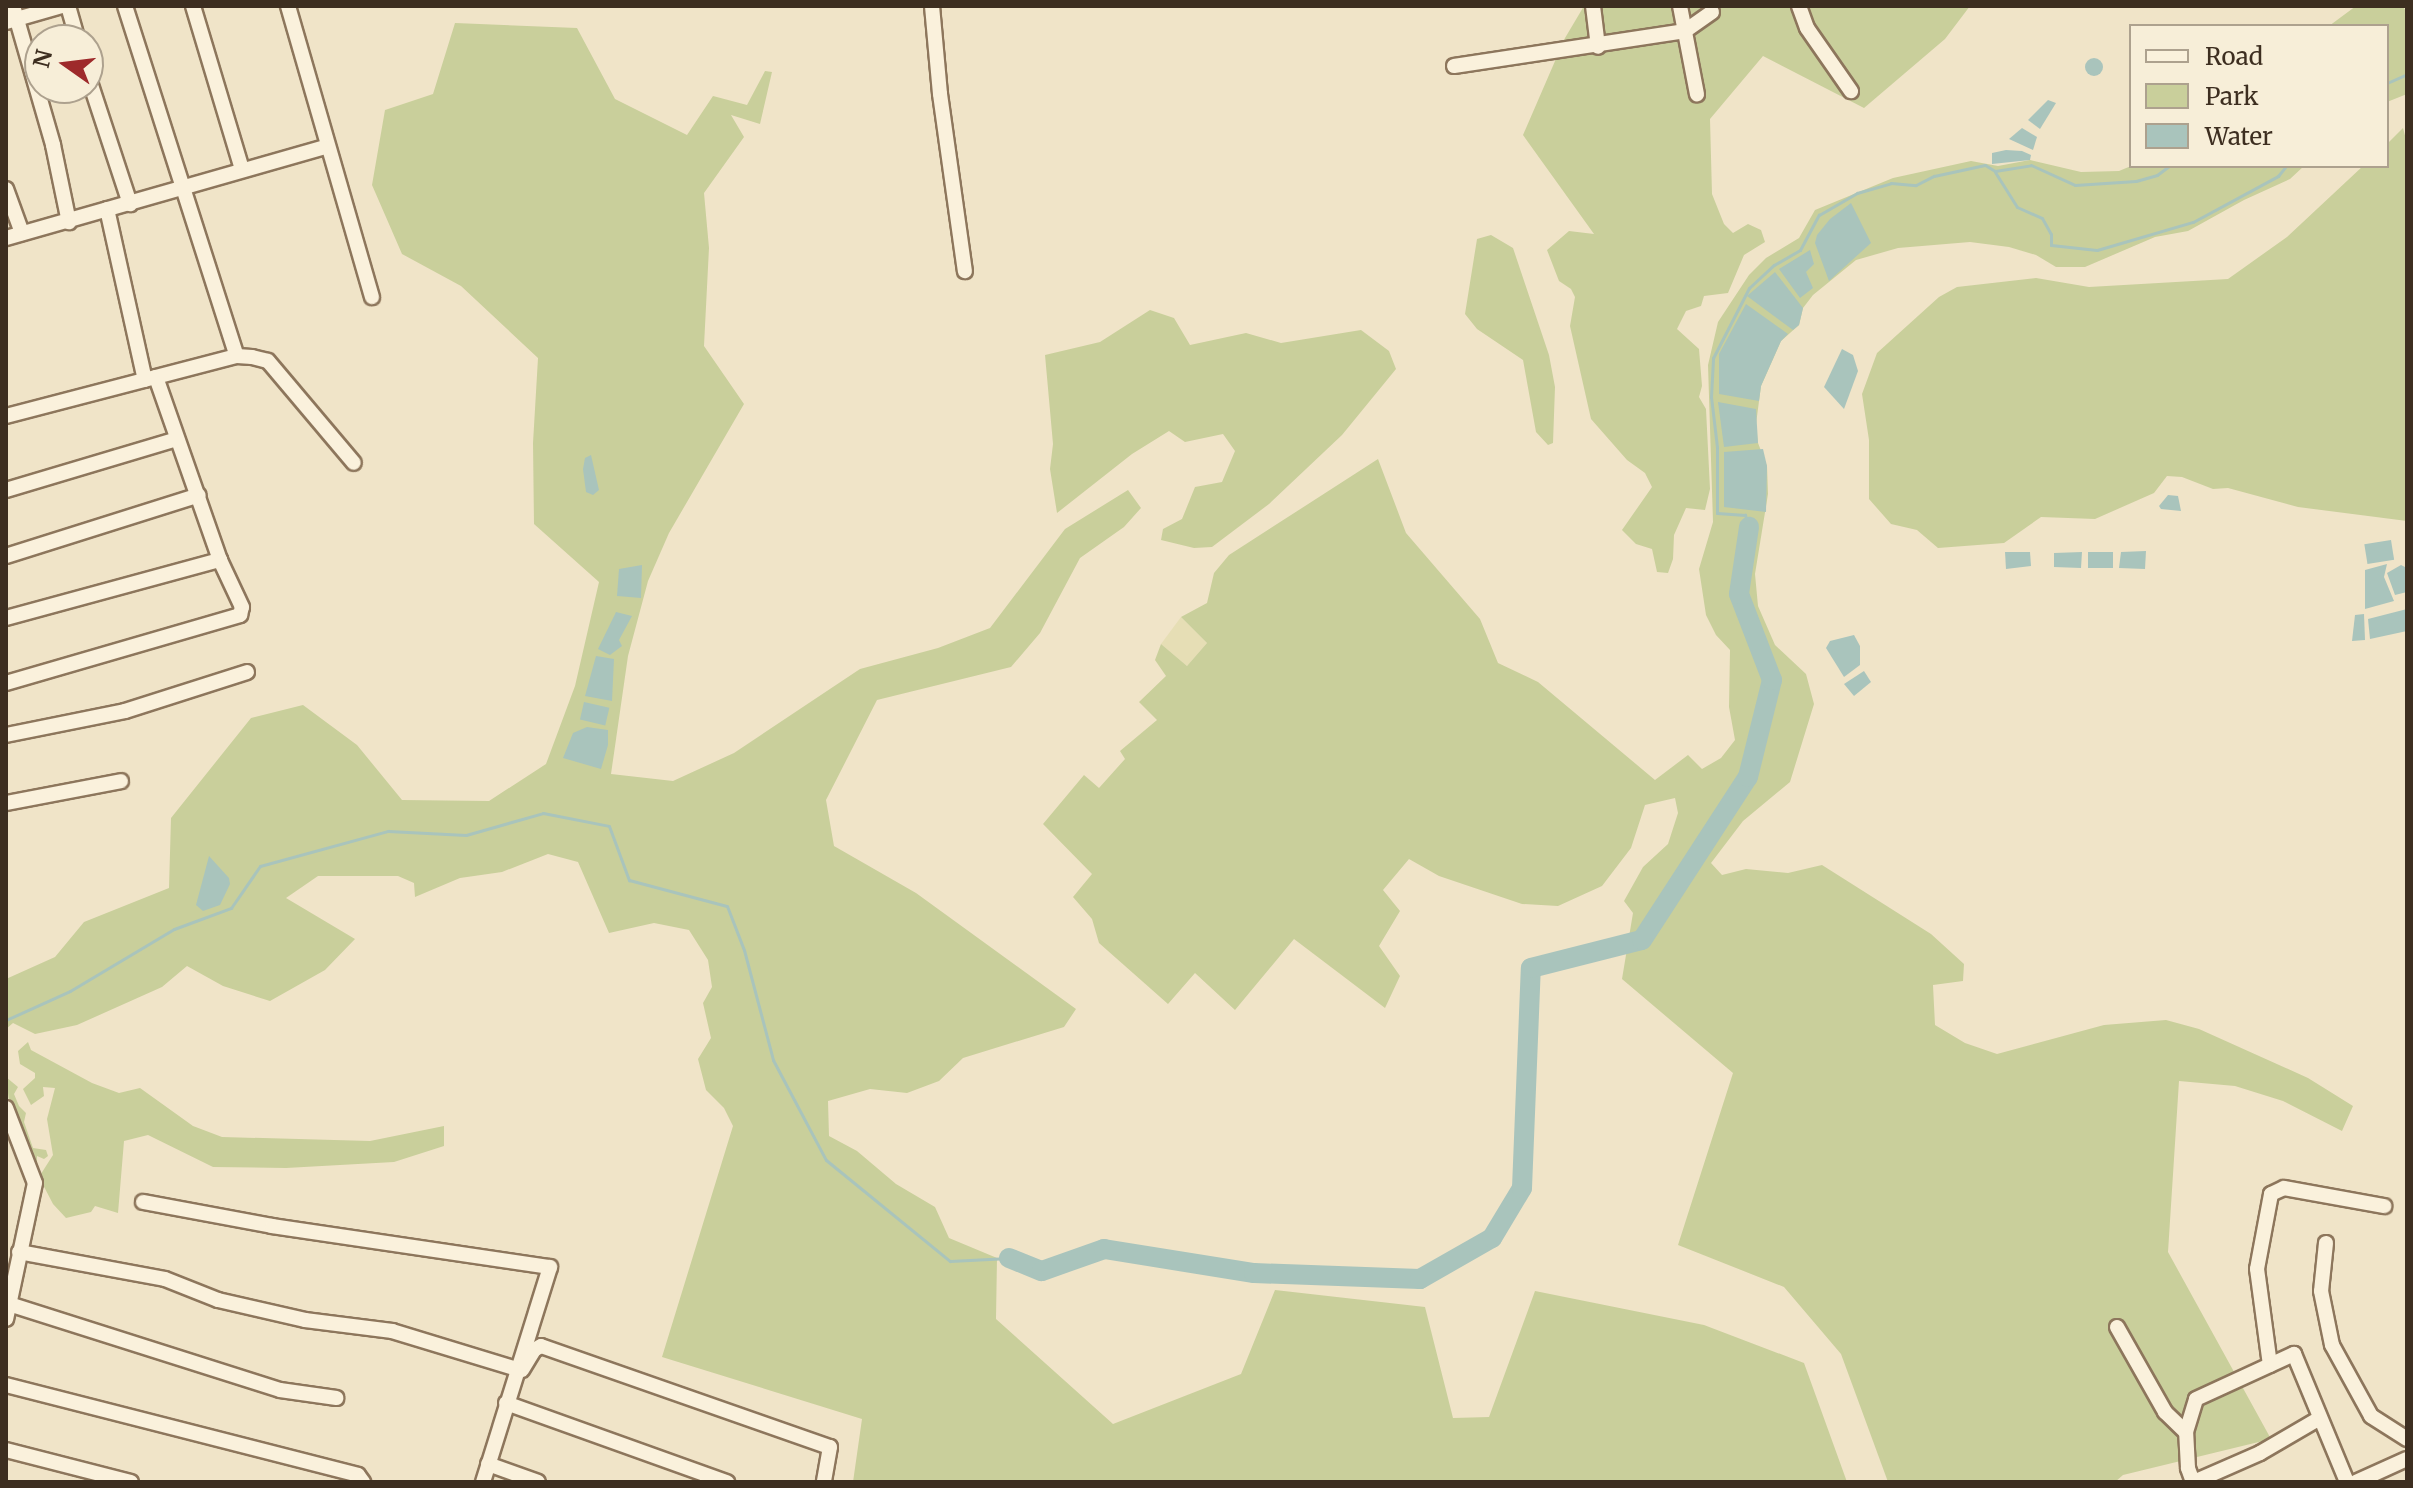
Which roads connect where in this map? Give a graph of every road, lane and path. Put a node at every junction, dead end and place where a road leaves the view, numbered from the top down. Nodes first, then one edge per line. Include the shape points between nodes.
1 (62, 6) edge
2 (125, 6) edge
3 (193, 6) edge
4 (288, 6) edge
5 (932, 6) edge
6 (1593, 6) edge
7 (1680, 6) edge
8 (1799, 6) edge
9 (1712, 12) dead end
10 (12, 15) edge
11 (1685, 31) junction
12 (1598, 47) junction
13 (1454, 66) dead end
14 (1851, 91) dead end
15 (1697, 94) dead end
16 (97, 104) edge
17 (326, 147) junction
18 (242, 169) junction
19 (6, 189) edge
20 (183, 189) junction
21 (130, 204) junction
22 (107, 209) junction
23 (69, 222) junction
24 (22, 233) junction
25 (6, 238) edge
26 (965, 271) dead end
27 (372, 297) dead end
28 (237, 356) junction
29 (150, 378) junction
30 (6, 416) edge
31 (177, 439) junction
32 (354, 463) dead end
33 (6, 490) edge
34 (199, 495) junction
35 (6, 556) edge
36 (220, 560) junction
37 (6, 618) edge
38 (247, 672) dead end
39 (6, 683) edge
40 (6, 735) edge
41 (121, 781) dead end
42 (6, 803) edge
43 (6, 1108) edge
44 (143, 1202) dead end
45 (2384, 1206) dead end
46 (2326, 1243) dead end
47 (19, 1252) junction
48 (8, 1312) edge
49 (2117, 1327) dead end
50 (2270, 1365) junction
51 (516, 1371) junction
52 (6, 1385) edge
53 (336, 1398) dead end
54 (506, 1403) junction
55 (2320, 1418) junction
56 (2186, 1432) junction
57 (2407, 1439) edge
58 (6, 1450) edge
59 (2407, 1459) edge
60 (488, 1464) junction
61 (131, 1482) edge
62 (363, 1482) edge
63 (483, 1482) edge
64 (538, 1482) edge
65 (727, 1482) edge
66 (824, 1482) edge
67 (2193, 1482) edge
68 (2347, 1482) edge
69 (2356, 1482) edge

1 - 10 street
2 - 20 street
3 - 18 street
4 - 17 street
5 - 26 street
6 - 12 street
7 - 11 street
8 - 14 street via 1807,28
9 - 11 street
10 - 23 street via 53,145
11 - 12 street
11 - 15 street
12 - 13 street
16 - 21 street
17 - 18 street
17 - 27 street
18 - 20 street
19 - 24 street
20 - 21 street
20 - 28 street
21 - 22 street
22 - 23 street
22 - 29 street
23 - 24 street
24 - 25 street
28 - 29 street
28 - 32 street via 268,361
29 - 30 street
29 - 31 street
31 - 33 street
31 - 34 street
34 - 35 street
34 - 36 street
36 - 37 street
36 - 39 street via 242,607 235,619
38 - 40 street via 125,711
41 - 42 street
43 - 47 street via 35,1183
44 - 51 street via 550,1267
45 - 50 street via 2284,1188 2271,1194 2257,1269
46 - 57 street via 2321,1291 2332,1345 2371,1416
47 - 48 street
47 - 51 street via 165,1279 230,1304 305,1320 392,1331
48 - 53 street via 280,1390
49 - 56 street via 2165,1412
50 - 55 street via 2296,1355
50 - 56 street via 2196,1399
51 - 54 street
51 - 66 street via 541,1346 830,1447
52 - 62 street via 358,1475
54 - 60 street
54 - 65 street
55 - 67 street via 2260,1453
55 - 68 street
56 - 67 street
58 - 61 street
59 - 69 street
60 - 63 street
60 - 64 street

